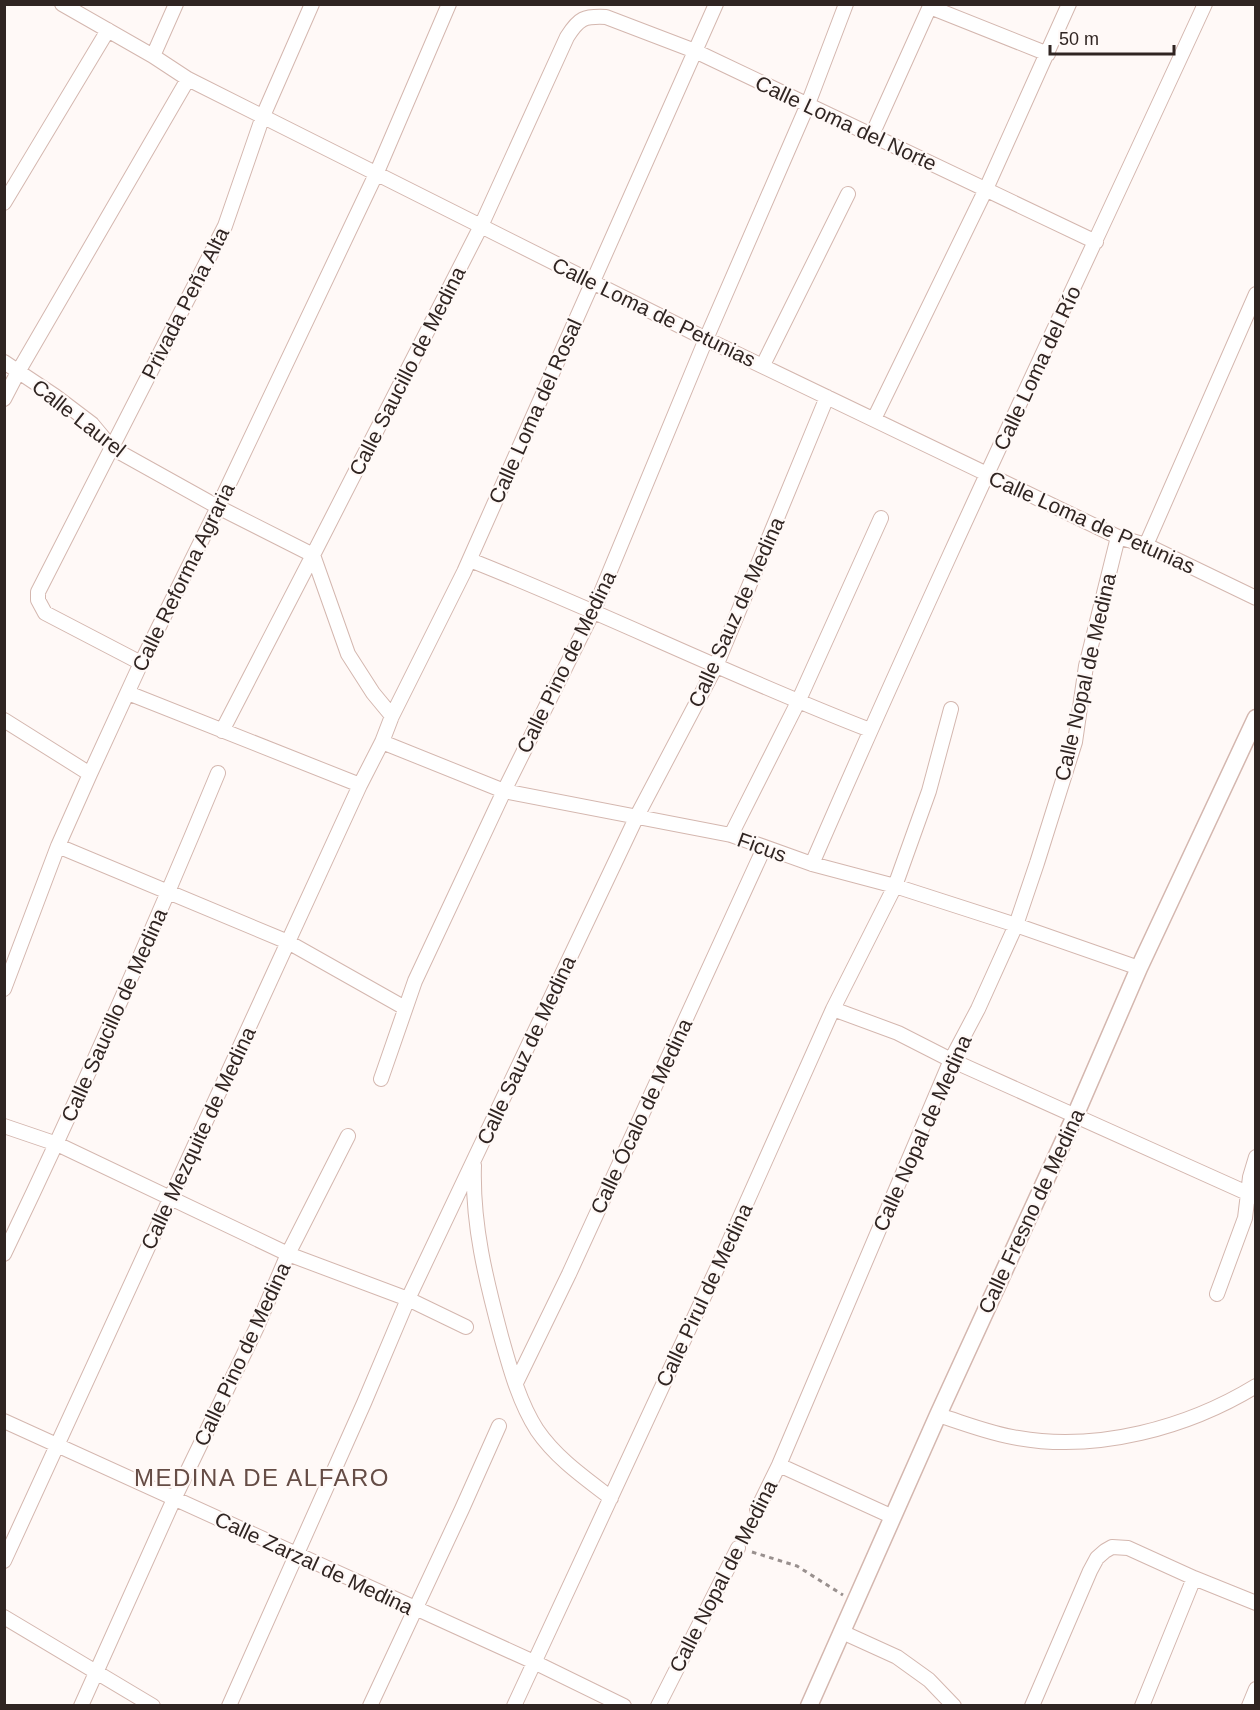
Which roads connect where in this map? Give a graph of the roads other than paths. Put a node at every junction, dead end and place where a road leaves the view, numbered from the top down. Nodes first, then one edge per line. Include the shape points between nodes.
1 (62, 4) edge
2 (176, 4) edge
3 (312, 4) edge
4 (449, 4) edge
5 (716, 4) edge
6 (846, 4) edge
7 (1069, 4) edge
8 (1206, 4) edge
9 (930, 6) edge
10 (592, 16) joint
11 (108, 30) junction
12 (695, 51) junction
13 (1048, 54) junction
14 (153, 56) junction
15 (188, 79) junction
16 (808, 104) junction
17 (263, 116) junction
18 (872, 135) junction
19 (376, 172) junction
20 (986, 189) junction
21 (848, 194) dead end
22 (4, 203) edge
23 (481, 226) junction
24 (1096, 242) junction
25 (592, 281) junction
26 (1256, 294) edge
27 (706, 339) junction
28 (4, 362) edge
29 (762, 365) junction
30 (18, 372) junction
31 (827, 397) junction
32 (4, 399) edge
33 (874, 420) junction
34 (112, 448) junction
35 (987, 474) junction
36 (218, 507) junction
37 (881, 518) dead end
38 (1118, 537) junction
39 (1146, 545) junction
40 (314, 555) junction
41 (470, 560) junction
42 (1256, 598) edge
43 (593, 612) junction
44 (141, 663) junction
45 (716, 666) junction
46 (128, 693) junction
47 (798, 702) junction
48 (951, 709) dead end
49 (392, 716) junction
50 (1256, 718) edge
51 (4, 720) edge
52 (870, 730) junction
53 (222, 731) junction
54 (382, 742) junction
55 (218, 773) dead end
56 (90, 774) junction
57 (360, 785) junction
58 (504, 791) junction
59 (637, 816) junction
60 (731, 836) junction
61 (58, 846) junction
62 (764, 848) junction
63 (812, 864) junction
64 (895, 886) junction
65 (169, 892) junction
66 (1016, 925) junction
67 (288, 942) junction
68 (1139, 968) junction
69 (4, 988) edge
70 (405, 1008) junction
71 (833, 1009) junction
72 (951, 1060) junction
73 (381, 1079) dead end
74 (1075, 1116) junction
75 (4, 1126) edge
76 (348, 1136) dead end
77 (57, 1144) junction
78 (1256, 1157) edge
79 (475, 1159) junction
80 (1251, 1196) edge
81 (172, 1198) junction
82 (4, 1254) edge
83 (288, 1254) junction
84 (1216, 1294) dead end
85 (408, 1299) junction
86 (466, 1327) dead end
87 (516, 1383) junction
88 (1256, 1386) edge
89 (938, 1415) junction
90 (4, 1421) edge
91 (499, 1426) dead end
92 (58, 1443) junction
93 (779, 1465) junction
94 (611, 1498) junction
95 (174, 1499) junction
96 (757, 1510) road end
97 (893, 1517) junction
98 (738, 1548) road end
99 (295, 1554) junction
100 (4, 1561) edge
101 (1194, 1578) junction
102 (1256, 1603) edge
103 (415, 1609) junction
104 (4, 1617) edge
105 (842, 1632) junction
106 (534, 1662) junction
107 (98, 1671) junction
108 (1256, 1689) edge
109 (81, 1706) edge
110 (153, 1706) edge
111 (230, 1706) edge
112 (370, 1706) edge
113 (514, 1706) edge
114 (624, 1706) edge
115 (658, 1706) edge
116 (809, 1706) edge
117 (954, 1706) edge
118 (1032, 1706) edge
119 (1142, 1706) edge
120 (1249, 1706) edge

1 - 11 street, Calle Loma de Petunias
2 - 14 street
3 - 17 street, Privada Peña Alta
4 - 19 street, Calle Reforma Agraria
5 - 12 street, Calle Loma del Rosal
6 - 16 street, Calle Pino de Medina
7 - 13 street
8 - 24 street, Calle Loma del Río
9 - 13 street
9 - 18 street
10 - 12 street, Calle Loma del Norte via 606,17
10 - 23 street, Calle Saucillo de Medina via 576,23 567,37
11 - 14 street, Calle Loma de Petunias
11 - 22 street
12 - 16 street, Calle Loma del Norte
12 - 25 street, Calle Loma del Rosal
13 - 20 street
14 - 15 street, Calle Loma de Petunias
15 - 17 street, Calle Loma de Petunias
15 - 30 street
16 - 18 street, Calle Loma del Norte
16 - 27 street, Calle Pino de Medina
17 - 19 street, Calle Loma de Petunias
17 - 34 street, Privada Peña Alta via 225,226
18 - 20 street, Calle Loma del Norte
19 - 23 street, Calle Loma de Petunias
19 - 36 street, Calle Reforma Agraria
20 - 24 street, Calle Loma del Norte
20 - 33 street
21 - 29 street
23 - 25 street, Calle Loma de Petunias
23 - 40 street, Calle Saucillo de Medina
24 - 35 street, Calle Loma del Río
25 - 27 street, Calle Loma de Petunias
25 - 41 street, Calle Loma del Rosal
26 - 39 street
27 - 29 street, Calle Loma de Petunias
27 - 43 street, Calle Pino de Medina
28 - 30 street, Calle Laurel
29 - 31 street, Calle Loma de Petunias
30 - 32 street
30 - 34 street, Calle Laurel via 92,424
31 - 33 street, Calle Loma de Petunias
31 - 45 street, Calle Sauz de Medina
33 - 35 street, Calle Loma de Petunias
34 - 36 street, Calle Laurel
34 - 44 street, Privada Peña Alta via 38,592 38,600 45,613
35 - 38 street, Calle Loma de Petunias
35 - 52 street, Calle Loma del Río
36 - 40 street, Calle Laurel
36 - 44 street, Calle Reforma Agraria
37 - 47 street
38 - 39 street, Calle Loma de Petunias
38 - 66 street, Calle Nopal de Medina via 1086,666 1075,742
39 - 42 street, Calle Loma de Petunias
40 - 49 street via 348,654
40 - 53 street, Calle Saucillo de Medina
41 - 43 street
41 - 49 street, Calle Loma del Rosal
43 - 45 street
43 - 58 street, Calle Pino de Medina
44 - 46 street, Calle Reforma Agraria
45 - 47 street
45 - 59 street, Calle Sauz de Medina
46 - 53 street
46 - 56 street, Calle Reforma Agraria
47 - 52 street
47 - 60 street
48 - 64 street, Calle Pirul de Medina via 929,791
49 - 54 street, Calle Mezquite de Medina
50 - 68 street, Calle Fresno de Medina
51 - 56 street
52 - 63 street, Calle Loma del Río
53 - 57 street
54 - 57 street, Calle Mezquite de Medina
54 - 58 street, Ficus
55 - 65 street, Calle Saucillo de Medina
56 - 61 street, Calle Reforma Agraria
57 - 67 street, Calle Mezquite de Medina
58 - 59 street, Ficus
58 - 70 street, Calle Pino de Medina
59 - 60 street, Ficus
59 - 79 street, Calle Sauz de Medina
60 - 62 street, Ficus
61 - 65 street
61 - 69 street, Calle Reforma Agraria
62 - 63 street, Ficus
62 - 87 street, Calle Ócalo de Medina
63 - 64 street, Ficus
64 - 66 street, Ficus
64 - 71 street, Calle Pirul de Medina
65 - 67 street
65 - 77 street, Calle Saucillo de Medina
66 - 68 street, Ficus
66 - 72 street, Calle Nopal de Medina
67 - 70 street
67 - 81 street, Calle Mezquite de Medina
68 - 74 street, Calle Fresno de Medina
70 - 73 street, Calle Pino de Medina
71 - 72 street via 898,1033
71 - 94 street, Calle Pirul de Medina
72 - 74 street
72 - 93 street, Calle Nopal de Medina
74 - 80 street
74 - 89 street, Calle Fresno de Medina
75 - 77 street
76 - 83 street, Calle Pino de Medina
77 - 81 street
77 - 82 street, Calle Saucillo de Medina
78 - 80 street
79 - 85 street, Calle Sauz de Medina
79 - 87 street via 480,1252
80 - 84 street
81 - 83 street
81 - 92 street, Calle Mezquite de Medina
83 - 85 street
83 - 95 street, Calle Pino de Medina
85 - 86 street
85 - 99 street, Calle Sauz de Medina
87 - 94 street via 525,1409 549,1445
88 - 89 street via 1209,1410 1157,1428 1072,1443 1017,1438
89 - 97 street, Calle Fresno de Medina
90 - 92 street, Calle Zarzal de Medina
91 - 103 street
92 - 95 street, Calle Zarzal de Medina
92 - 100 street, Calle Mezquite de Medina
93 - 96 street, Calle Nopal de Medina
93 - 97 street
94 - 106 street, Calle Pirul de Medina
95 - 99 street, Calle Zarzal de Medina
95 - 107 street, Calle Pino de Medina
97 - 105 street, Calle Fresno de Medina
98 - 115 street, Calle Nopal de Medina
99 - 103 street, Calle Zarzal de Medina
99 - 111 street, Calle Sauz de Medina
101 - 102 street
101 - 118 street via 1128,1548 1112,1547 1097,1558
101 - 119 street
103 - 106 street, Calle Zarzal de Medina
103 - 112 street
104 - 107 street
105 - 116 street, Calle Fresno de Medina
105 - 117 street via 897,1658 929,1680
106 - 113 street, Calle Pirul de Medina
106 - 114 street, Calle Zarzal de Medina
107 - 109 street, Calle Pino de Medina
107 - 110 street
108 - 120 street

